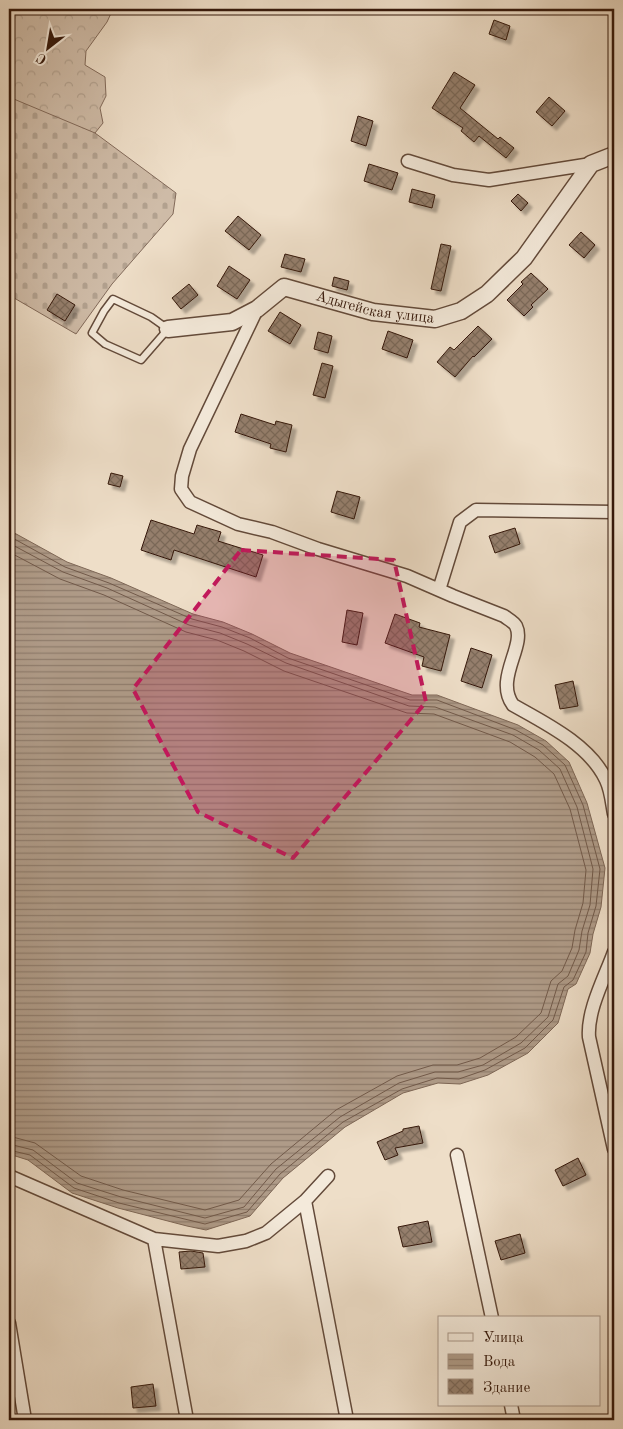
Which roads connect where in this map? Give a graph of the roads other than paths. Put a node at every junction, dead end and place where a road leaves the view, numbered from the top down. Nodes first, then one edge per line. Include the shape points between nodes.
1 (614, 155) edge
2 (408, 162) dead end
3 (591, 164) junction
4 (257, 309) junction
5 (168, 329) junction
6 (614, 512) edge
7 (439, 590) junction
8 (614, 814) edge
9 (614, 952) edge
10 (614, 1149) edge
11 (456, 1155) dead end
12 (9, 1176) edge
13 (328, 1176) dead end
14 (305, 1201) junction
15 (154, 1239) junction
16 (492, 1316) edge
17 (9, 1324) edge
18 (511, 1406) edge
19 (25, 1420) edge
20 (187, 1420) edge
21 (347, 1420) edge
22 (514, 1420) edge

1 - 3 street
2 - 3 street via 453,175 489,180
3 - 4 street, Адыгейская улица via 524,258 487,294 461,311 435,319 373,312 284,287
4 - 5 street, Адыгейская улица via 232,322
4 - 7 street via 190,449 181,489 190,502 238,524 407,576
5 - 5 lane via 113,299 92,333 105,344 141,360
6 - 7 street via 476,510 460,522
7 - 8 street via 504,616 516,625 518,634 506,687 507,697 513,705 578,745 595,762 607,781
9 - 10 street via 588,1027
11 - 16 street
12 - 15 street
13 - 14 street
14 - 15 street via 266,1233 246,1241 218,1246
14 - 21 street
15 - 20 street
17 - 19 street
18 - 22 street

